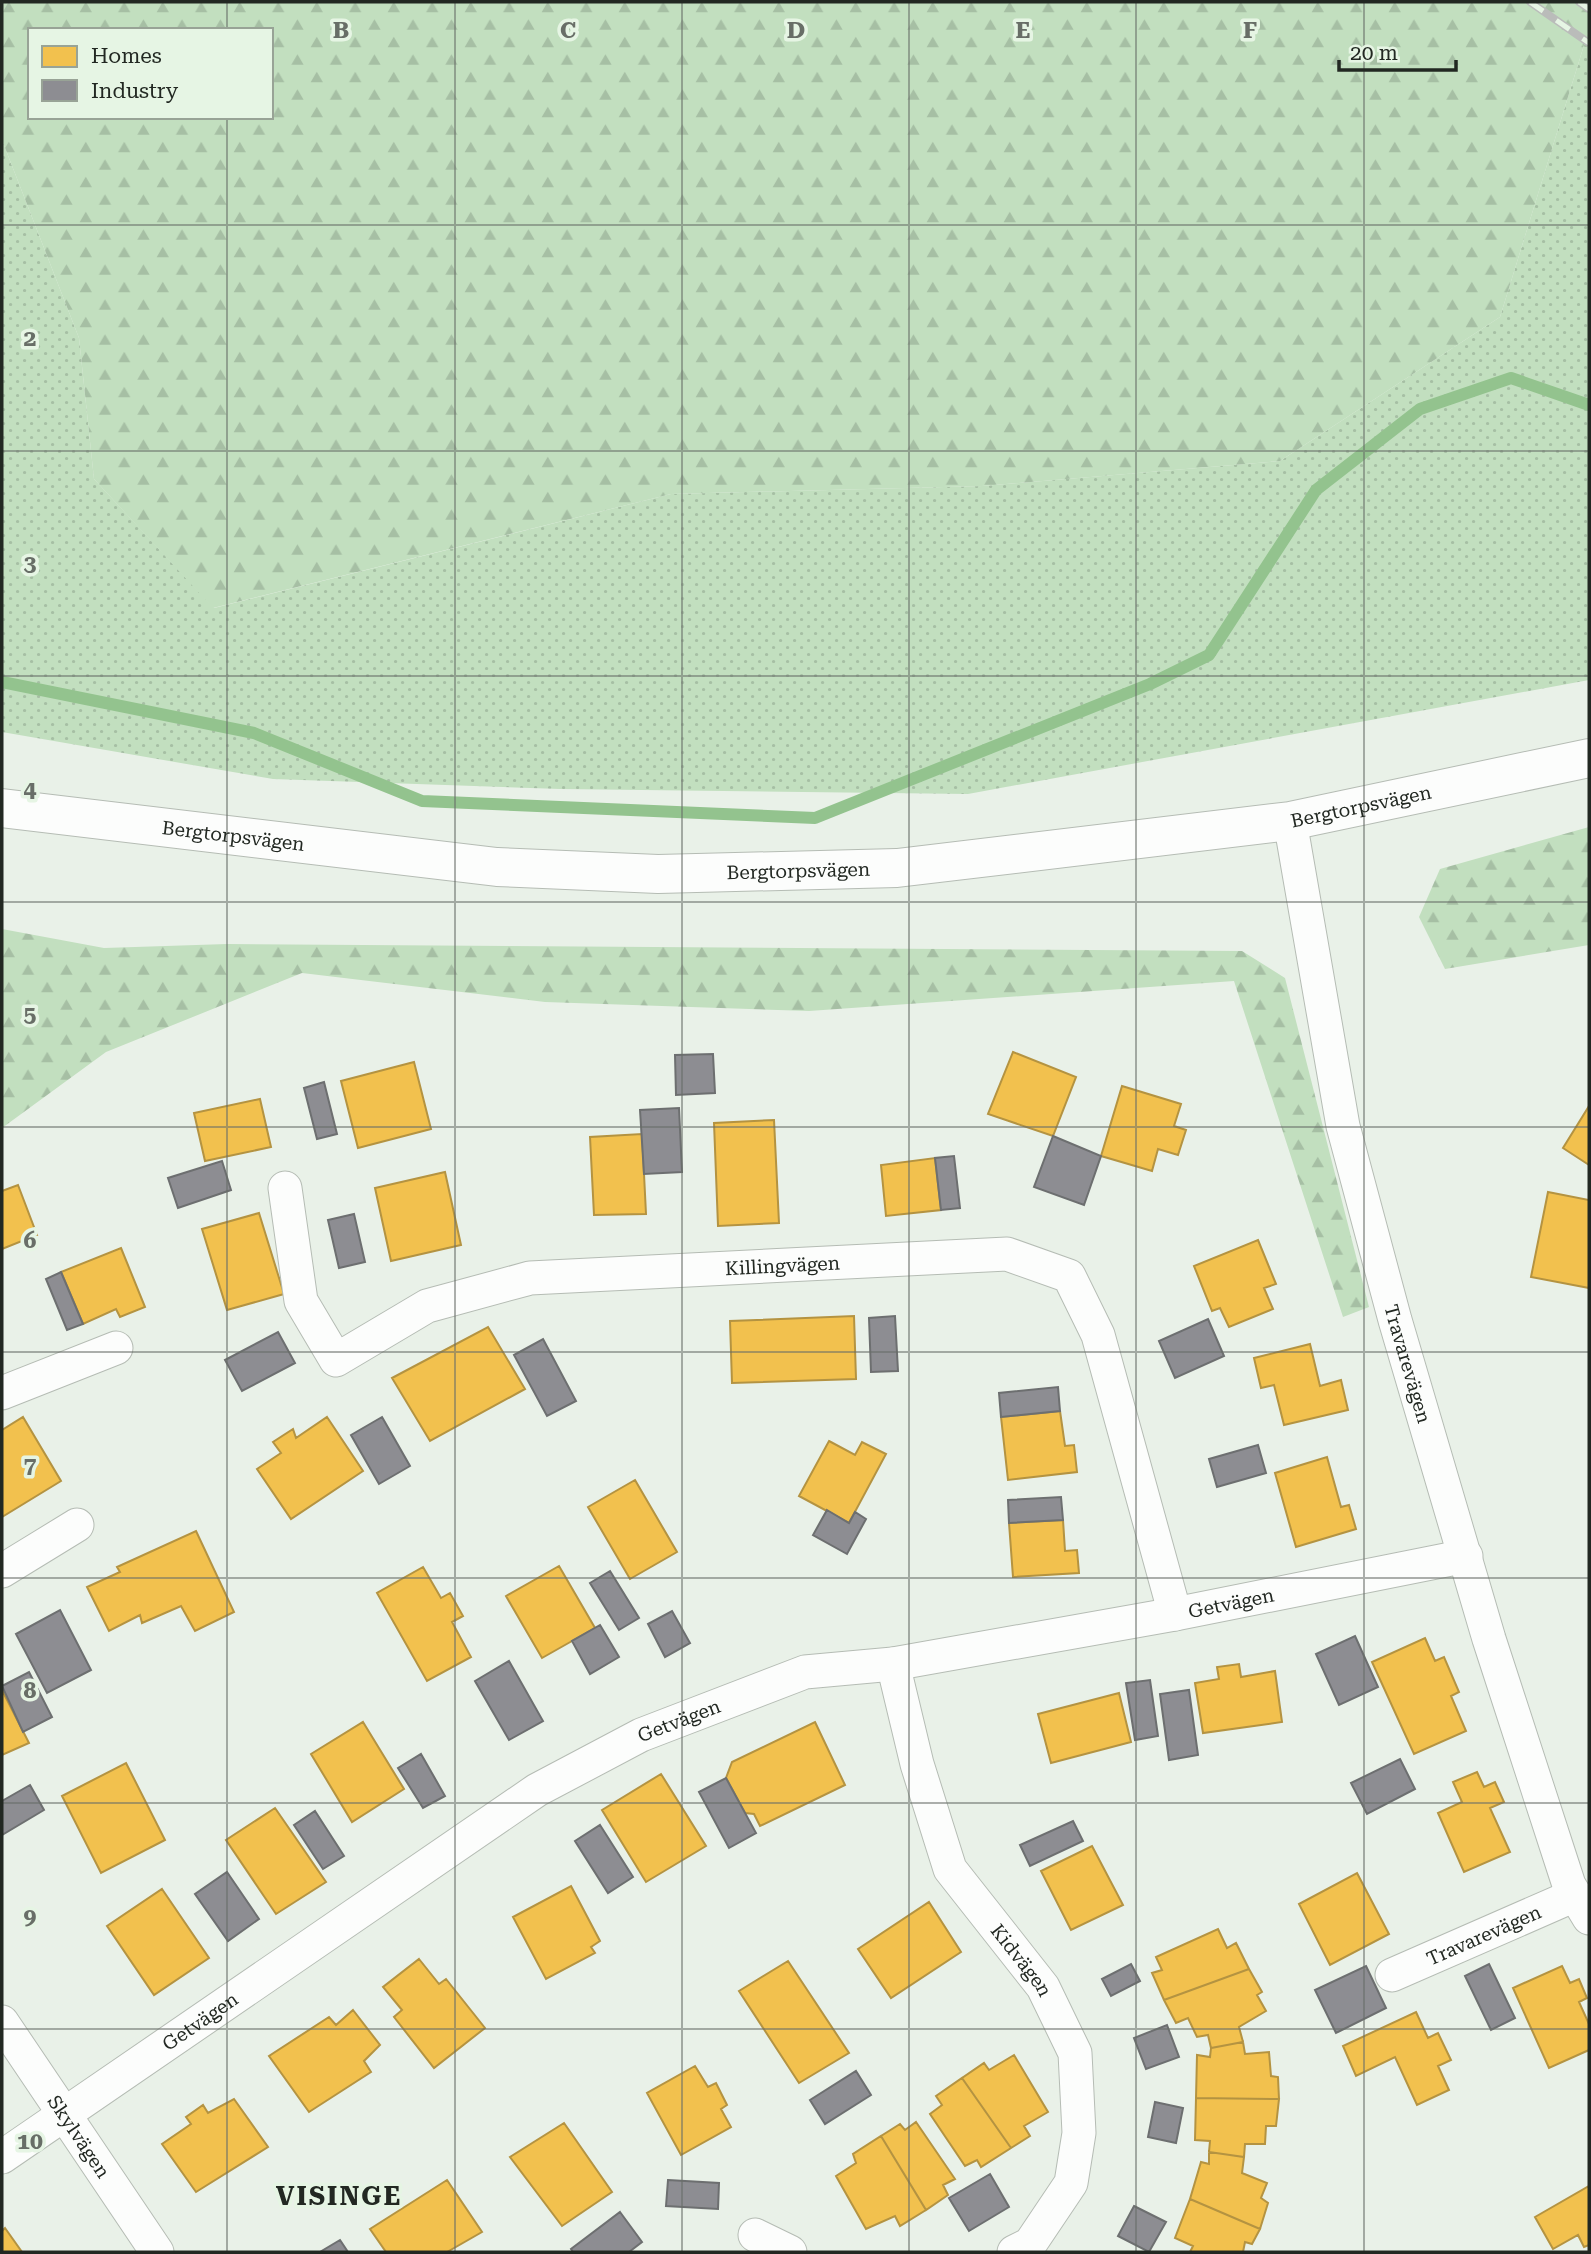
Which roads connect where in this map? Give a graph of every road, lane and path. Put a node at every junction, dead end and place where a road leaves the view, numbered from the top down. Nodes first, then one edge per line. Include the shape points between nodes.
1 (1589, 758) edge
2 (2, 808) edge
3 (1290, 821) junction
4 (285, 1188) dead end
5 (117, 1348) dead end
6 (2, 1394) edge
7 (77, 1525) dead end
8 (1466, 1556) junction
9 (2, 1572) edge
10 (1175, 1614) junction
11 (893, 1664) junction
12 (1582, 1906) edge
13 (1392, 1975) dead end
14 (2, 2022) edge
15 (63, 2115) junction
16 (2, 2157) edge
17 (755, 2235) dead end
18 (157, 2252) edge
19 (790, 2252) edge
20 (1014, 2252) edge

1 - 3 main road, Bergtorpsvägen
2 - 3 main road, Bergtorpsvägen via 497,867 658,874 897,868
3 - 8 street, Travarevägen via 1343,1126
4 - 10 street, Killingvägen via 301,1301 336,1360 427,1306 530,1278 1007,1254 1069,1276 1098,1335
5 - 6 street
7 - 9 street
8 - 10 street, Getvägen
8 - 12 street, Travarevägen via 1569,1885
10 - 11 street, Getvägen
11 - 15 street, Getvägen via 805,1672 641,1735 537,1790
11 - 20 street, Kidvägen via 917,1764 950,1870 1043,1987 1075,2053 1079,2133 1071,2183 1030,2244
12 - 13 street, Travarevägen
14 - 15 street, Skylvägen
15 - 16 street, Getvägen
15 - 18 street, Skylvägen
17 - 19 street

